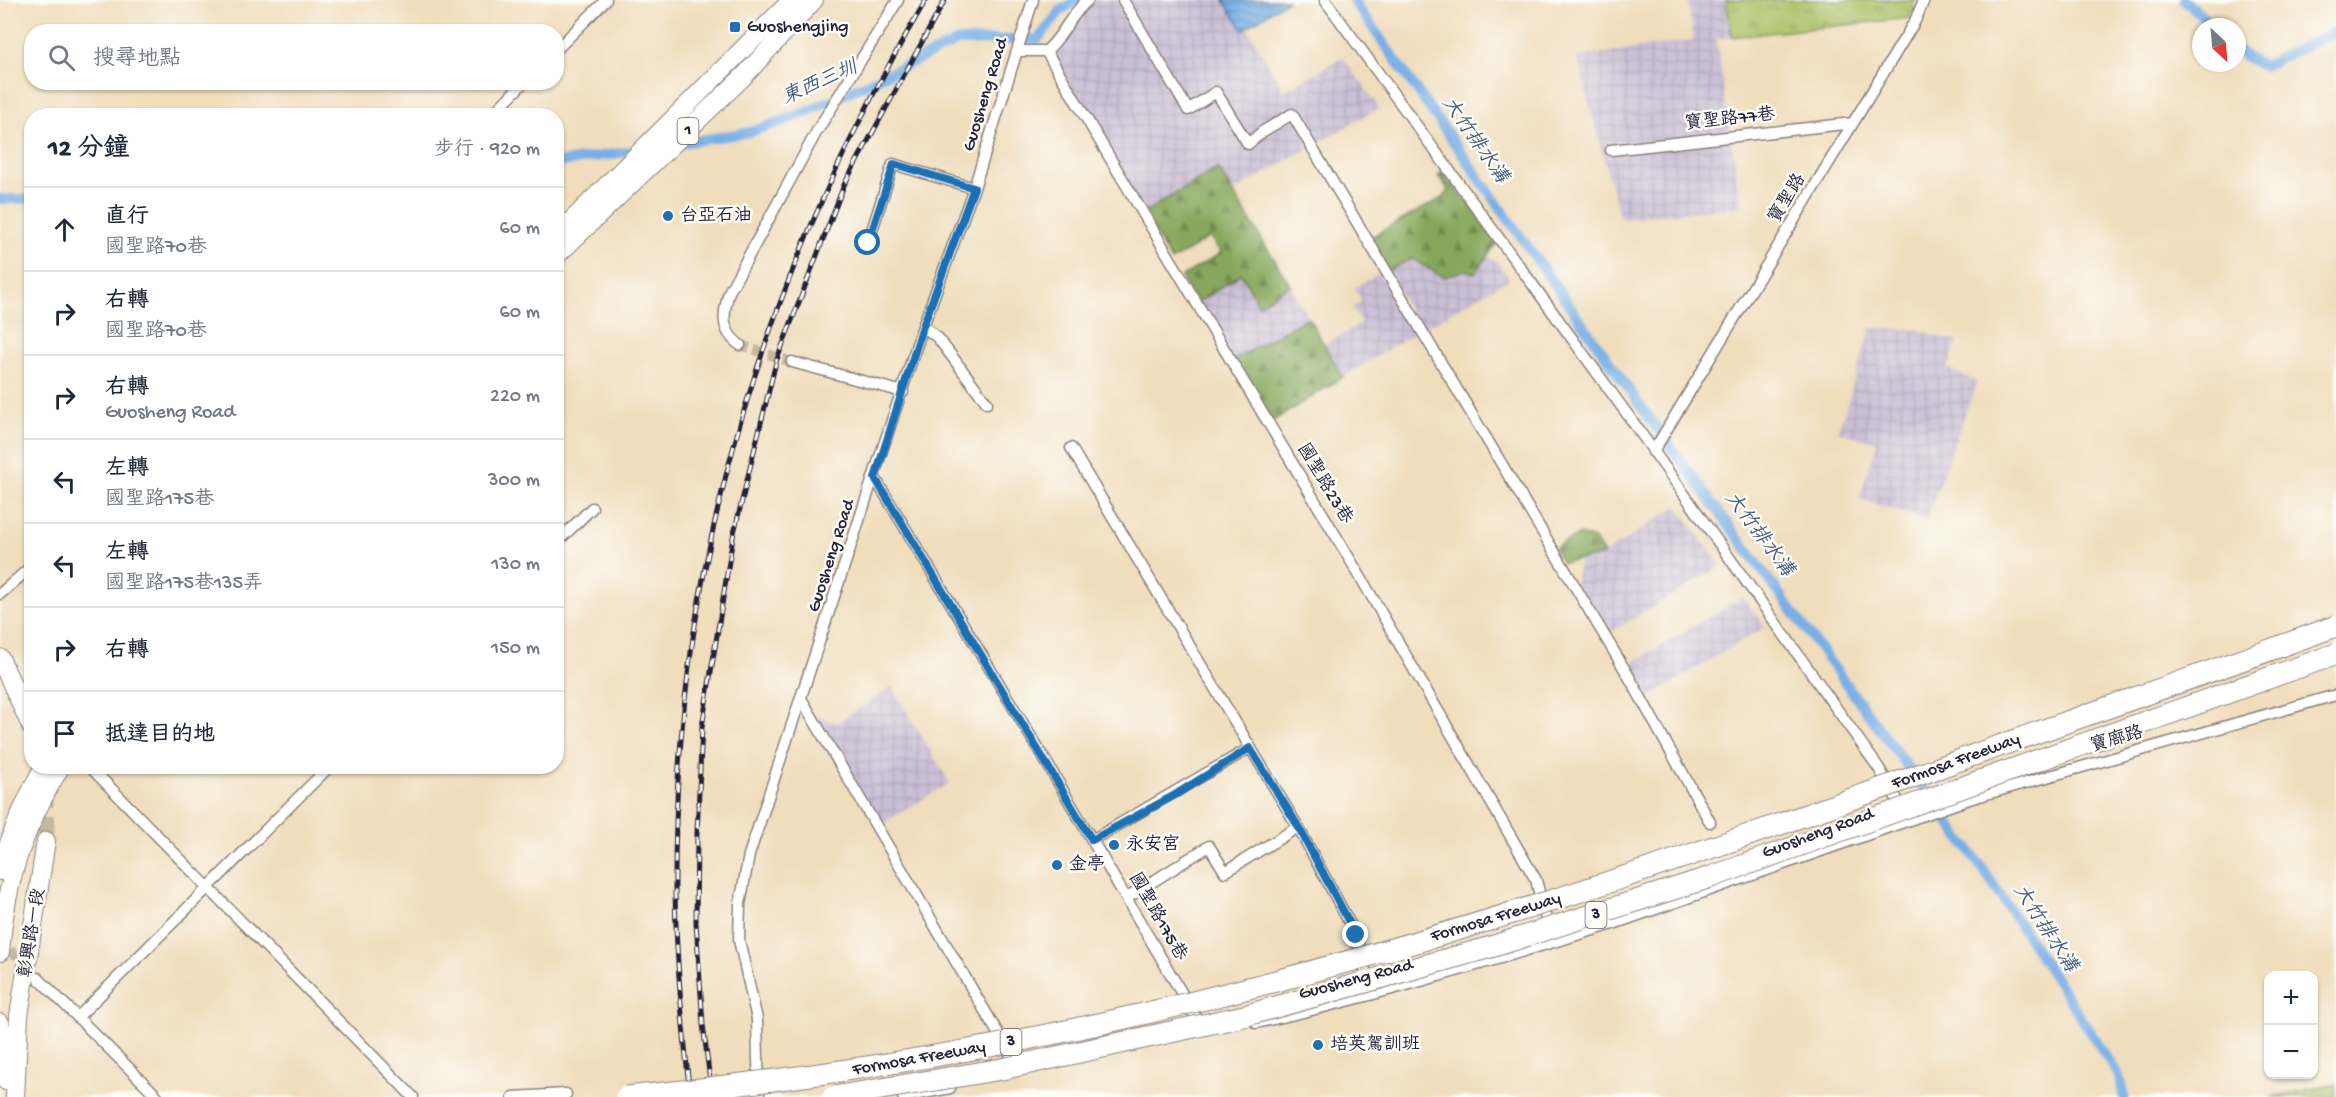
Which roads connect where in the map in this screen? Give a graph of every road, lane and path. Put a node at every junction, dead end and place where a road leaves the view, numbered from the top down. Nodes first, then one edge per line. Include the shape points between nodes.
1 (606, 0) edge
2 (792, 0) edge
3 (814, 0) edge
4 (898, 0) edge
5 (1033, 0) edge
6 (1088, 0) edge
7 (1123, 0) edge
8 (1325, 0) edge
9 (1924, 0) edge
10 (564, 42) edge
11 (1017, 51) junction
12 (1046, 51) junction
13 (726, 59) junction
14 (748, 80) junction
15 (516, 90) edge
16 (499, 108) edge
17 (1852, 123) junction
18 (1611, 150) dead end
19 (974, 188) junction
20 (564, 228) edge
21 (868, 243) dead end
22 (564, 249) edge
23 (923, 326) junction
24 (740, 345) tunnel mouth
25 (792, 362) tunnel mouth
26 (903, 392) junction
27 (987, 403) dead end
28 (1071, 448) dead end
29 (1653, 453) junction
30 (875, 478) junction
31 (592, 508) dead end
32 (564, 535) edge
33 (24, 573) edge
34 (0, 594) edge
35 (2336, 627) edge
36 (2336, 654) edge
37 (0, 658) edge
38 (2336, 695) edge
39 (802, 700) junction
40 (24, 710) edge
41 (1250, 748) junction
42 (40, 774) edge
43 (57, 774) edge
44 (97, 774) edge
45 (322, 774) edge
46 (1909, 819) junction
47 (1710, 822) dead end
48 (1298, 826) junction
49 (1092, 840) junction
50 (46, 841) tunnel mouth
51 (0, 871) edge
52 (207, 888) junction
53 (1127, 898) junction
54 (1553, 943) junction
55 (0, 952) edge
56 (38, 978) dead end
57 (1372, 994) junction
58 (79, 1016) junction
59 (0, 1023) edge
60 (1205, 1035) junction
61 (1022, 1074) junction
62 (566, 1094) dead end
63 (9, 1097) edge
64 (15, 1097) edge
65 (158, 1097) edge
66 (413, 1097) edge
67 (513, 1097) edge
68 (627, 1097) edge
69 (759, 1097) edge
70 (833, 1097) edge
71 (903, 1097) edge

1 - 10 street
2 - 13 main road, 1
3 - 14 main road, 1
4 - 24 street via 817,131 729,292 724,320 727,331
5 - 11 street, Guosheng Road
6 - 12 street via 1075,10
7 - 47 street via 1188,110 1215,92 1248,144 1292,114 1628,675
8 - 29 street
9 - 17 street, 寶聖路
11 - 12 street
11 - 19 street, Guosheng Road
12 - 54 street, 國聖路23巷 via 1361,578 1536,880
13 - 14 main road
13 - 20 main road, 1
14 - 22 main road, 1
15 - 16 street
17 - 18 street, 寶聖路77巷
17 - 29 street, 寶聖路
19 - 21 street via 894,164
19 - 23 street, Guosheng Road
23 - 26 street, Guosheng Road
23 - 27 street via 938,338
25 - 26 street
26 - 30 street, Guosheng Road
28 - 41 street
29 - 46 street via 1878,767
30 - 39 street, Guosheng Road
30 - 49 street, 國聖路175巷
31 - 32 street
33 - 34 street
35 - 68 highway, Formosa Freeway / 3, bridge via 1690,857 1389,951 1125,1018 985,1048 774,1082
36 - 70 highway, Formosa Freeway / 3, bridge via 1711,877 1491,947 1244,1016 1002,1069
37 - 40 main road
38 - 46 street, 寶廍路
39 - 61 street
39 - 69 street, Guosheng Road via 749,855 740,904 739,940 756,1019
41 - 48 street
41 - 49 street
42 - 51 main road via 10,837
43 - 55 main road via 20,843
44 - 52 street
45 - 52 street
46 - 54 street, Guosheng Road
48 - 53 street via 1225,872 1209,846
48 - 57 street via 1356,935
49 - 53 street, 國聖路175巷
50 - 64 main road, 彰興路一段 via 20,1016
52 - 58 street
52 - 66 street
53 - 60 street, 國聖路175巷
54 - 57 street, Guosheng Road
56 - 58 street
57 - 60 street, Guosheng Road
58 - 65 street
59 - 63 main road
60 - 61 street, Guosheng Road
61 - 71 street, Guosheng Road
62 - 67 street

